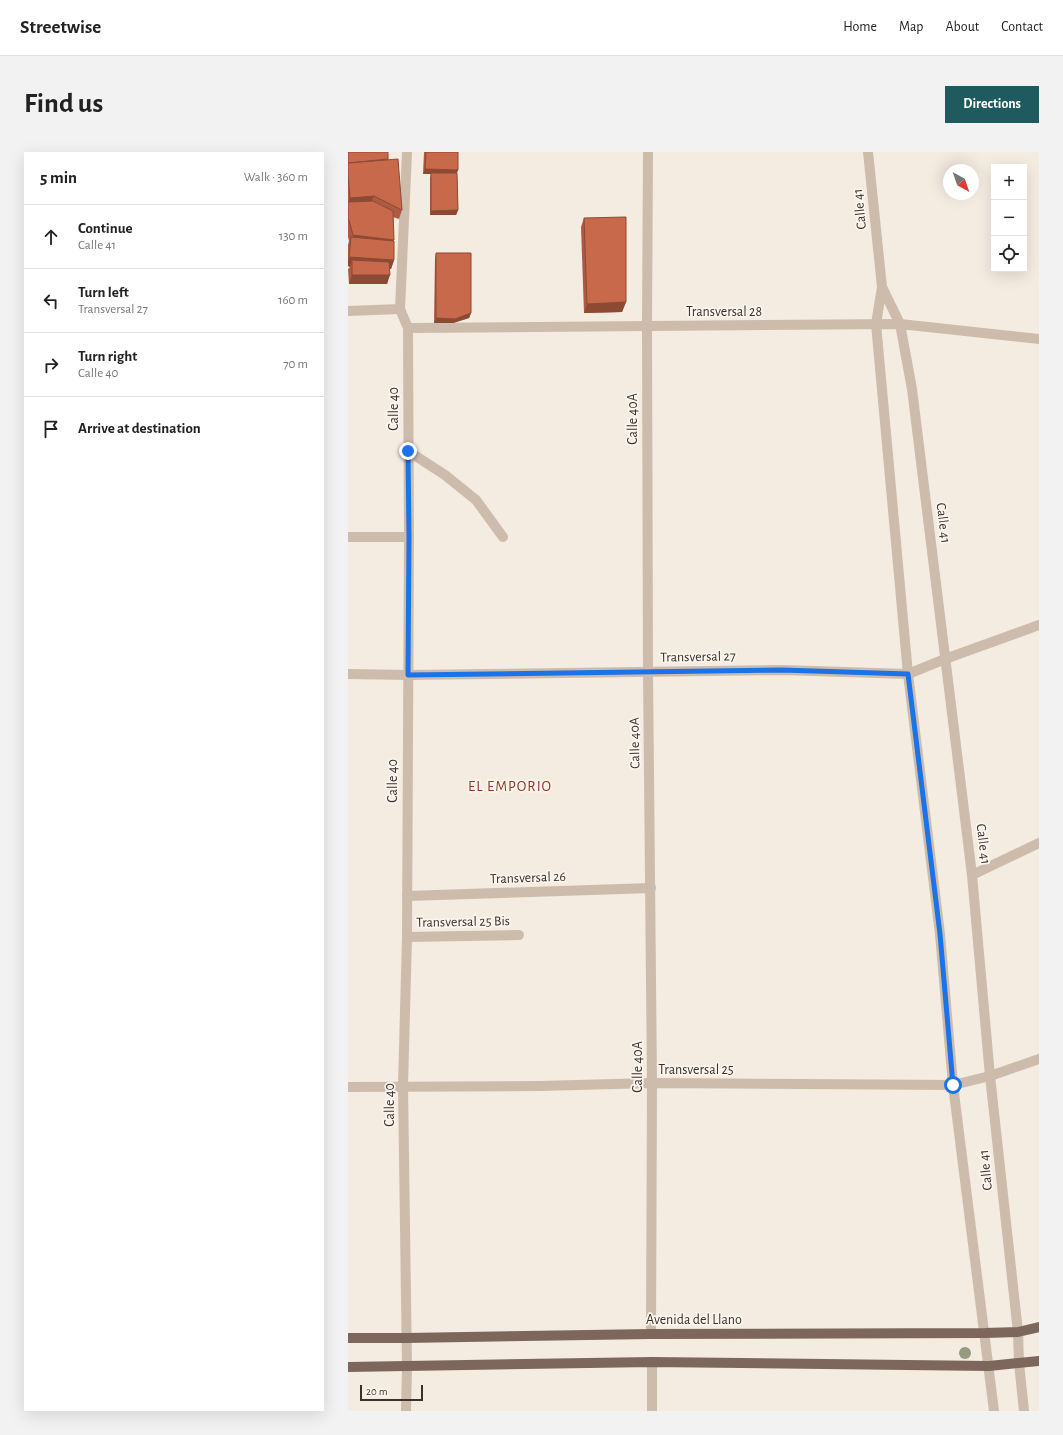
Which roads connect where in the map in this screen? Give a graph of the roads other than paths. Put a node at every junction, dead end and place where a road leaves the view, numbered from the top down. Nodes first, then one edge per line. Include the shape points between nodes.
1 (407, 152) edge
2 (648, 152) edge
3 (868, 152) edge
4 (882, 287) junction
5 (400, 309) junction
6 (348, 311) edge
7 (876, 324) junction
8 (900, 324) junction
9 (647, 326) junction
10 (408, 328) junction
11 (1039, 339) edge
12 (408, 451) junction
13 (348, 537) edge
14 (409, 537) junction
15 (503, 537) dead end
16 (1039, 625) edge
17 (946, 659) junction
18 (648, 672) junction
19 (348, 674) edge
20 (908, 674) junction
21 (408, 675) junction
22 (1039, 843) edge
23 (972, 875) junction
24 (651, 888) junction
25 (407, 896) junction
26 (519, 935) dead end
27 (407, 938) junction
28 (1039, 1059) edge
29 (990, 1076) junction
30 (652, 1083) junction
31 (953, 1085) junction
32 (403, 1086) junction
33 (348, 1087) edge
34 (1039, 1327) edge
35 (1018, 1332) junction
36 (985, 1333) junction
37 (651, 1334) junction
38 (348, 1338) edge
39 (406, 1338) junction
40 (1039, 1360) edge
41 (652, 1362) junction
42 (1019, 1363) junction
43 (989, 1366) junction
44 (348, 1367) edge
45 (407, 1367) junction
46 (406, 1411) edge
47 (652, 1411) edge
48 (994, 1411) edge
49 (1024, 1411) edge

1 - 5 street, Calle 40
2 - 9 street, Calle 40A
3 - 4 street, Calle 41
4 - 7 street, Calle 41
4 - 8 street, Calle 41
5 - 6 street
5 - 10 street, Calle 40
7 - 8 street, Transversal 28
7 - 9 street, Transversal 28
7 - 20 street, Calle 41
8 - 11 street, Transversal 28
8 - 17 street, Calle 41 via 912,389
9 - 10 street, Transversal 28
9 - 18 street, Calle 40A
10 - 12 street, Calle 40
12 - 14 street, Calle 40
12 - 15 street via 445,475 476,500
13 - 14 street
14 - 21 street, Calle 40
16 - 17 street, Transversal 27
17 - 20 street, Transversal 27
17 - 23 street, Calle 41
18 - 20 street, Transversal 27 via 782,670
18 - 21 street, Transversal 27
18 - 24 street, Calle 40A
19 - 21 street, Transversal 27
20 - 31 street, Calle 41 via 940,934
21 - 25 street, Calle 40
22 - 23 street
23 - 29 street, Calle 41
24 - 25 street, Transversal 26
24 - 30 street, Calle 40A
25 - 27 street, Calle 40
26 - 27 street, Transversal 25 Bis
27 - 32 street, Calle 40
28 - 29 street, Transversal 25
29 - 31 street, Transversal 25
29 - 35 street, Calle 41
30 - 31 street, Transversal 25
30 - 32 street, Transversal 25
30 - 37 street, Calle 40A
31 - 36 street, Calle 41
32 - 33 street, Transversal 25
32 - 39 street, Calle 40
34 - 35 main road, Avenida del Llano
35 - 36 main road, Avenida del Llano
35 - 42 street, Calle 41
36 - 37 main road, Avenida del Llano
36 - 43 street, Calle 41
37 - 39 main road, Avenida del Llano
38 - 39 main road, Avenida del Llano
39 - 45 street, Calle 40
40 - 42 main road
41 - 43 main road
41 - 45 main road
41 - 47 street
42 - 43 main road
42 - 49 street, Calle 41
43 - 48 street, Calle 41
44 - 45 main road
45 - 46 street, Calle 40

